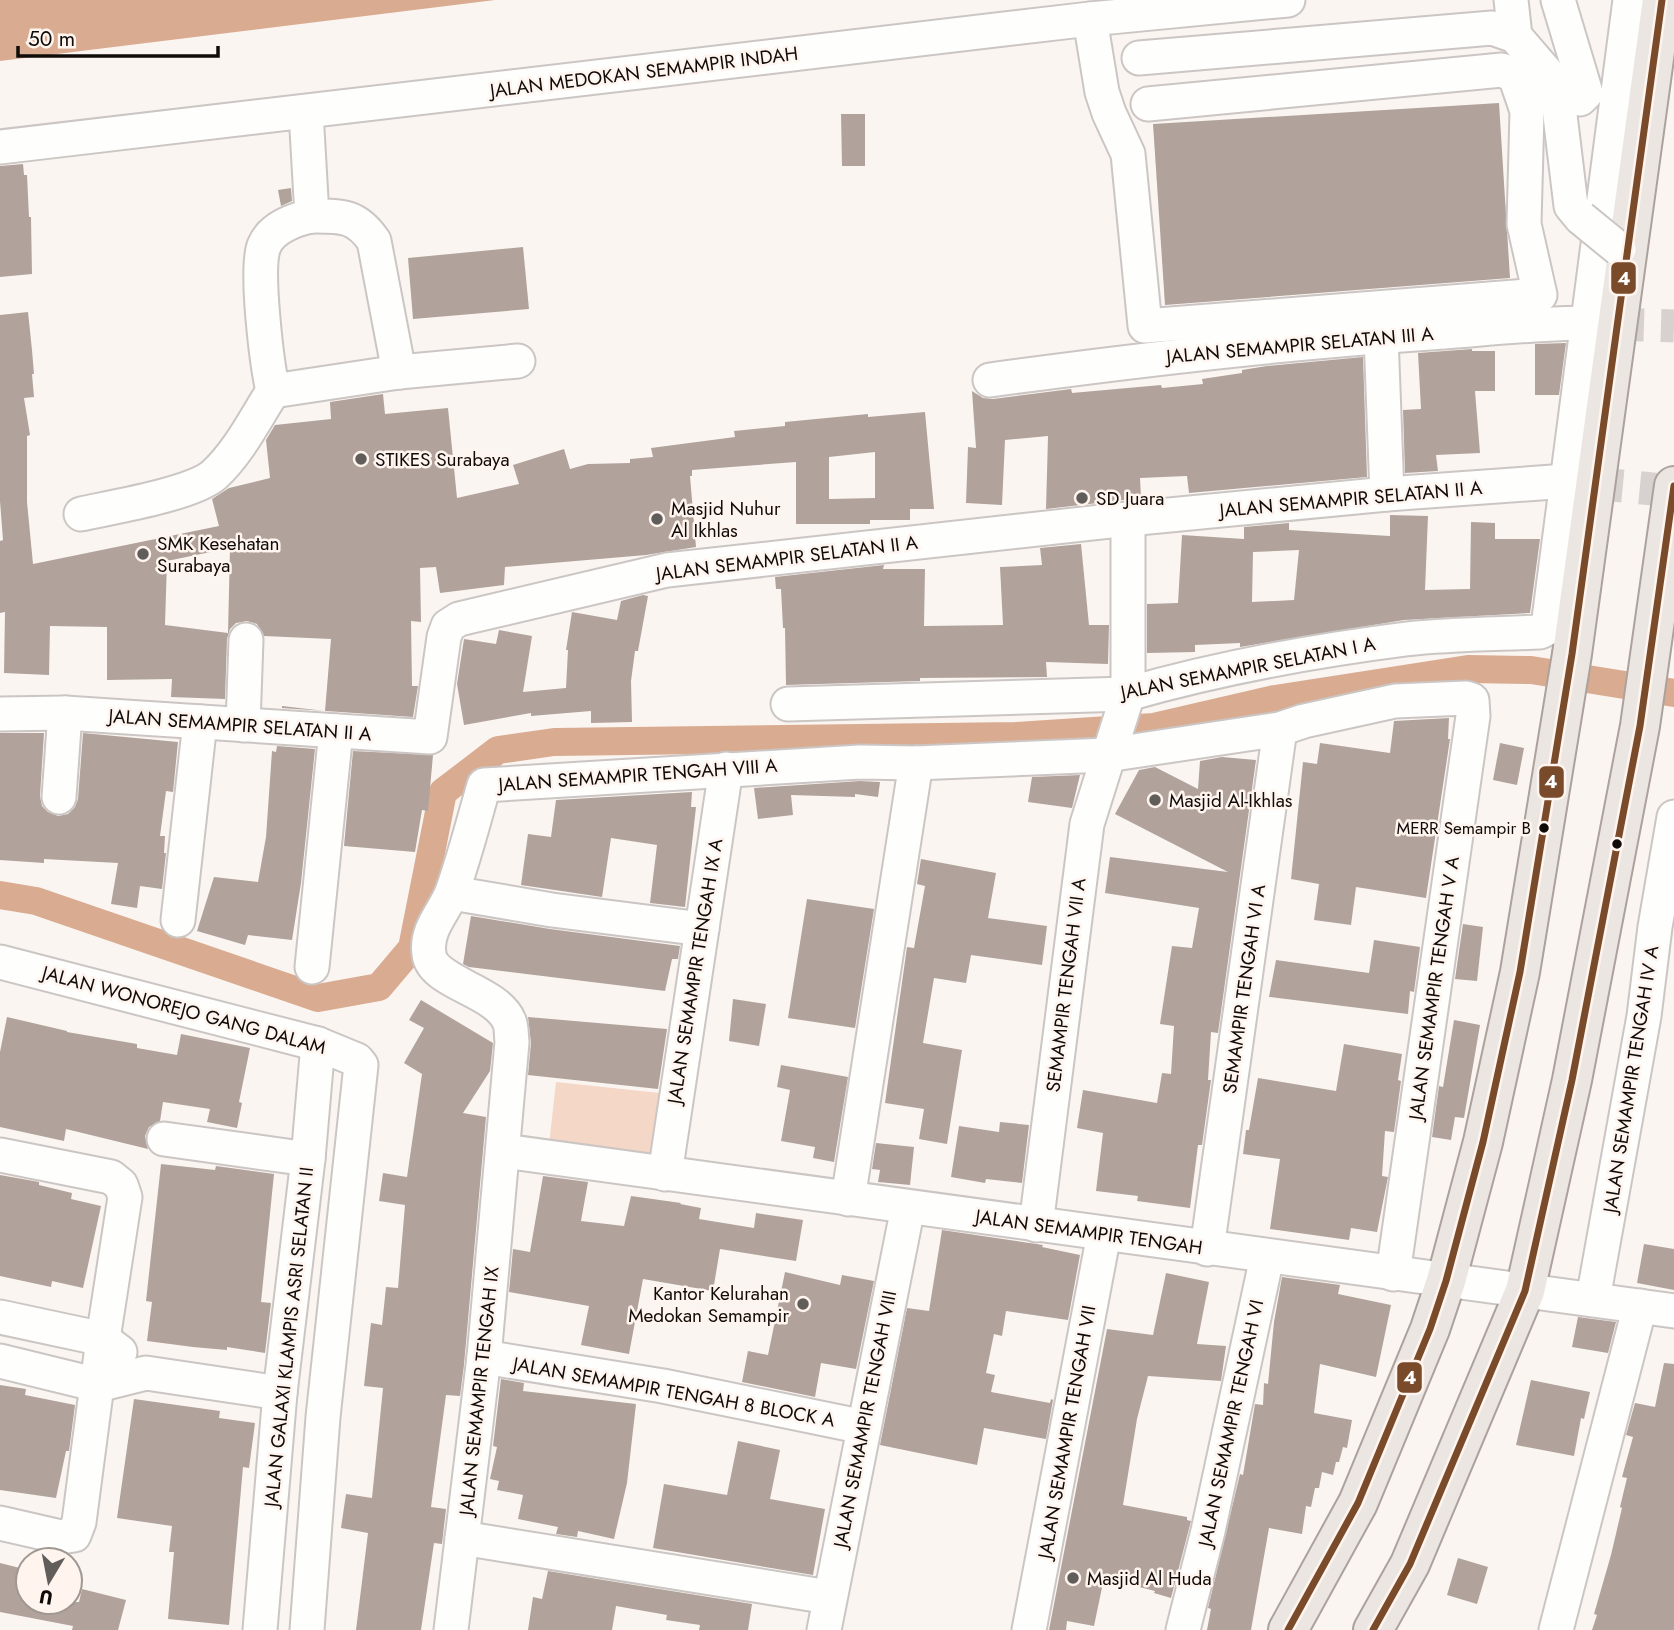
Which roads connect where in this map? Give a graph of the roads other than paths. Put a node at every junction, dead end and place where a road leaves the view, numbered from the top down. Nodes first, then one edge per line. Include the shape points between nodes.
1 (1288, 0) edge
2 (1511, 0) edge
3 (1558, 0) edge
4 (1630, 0) edge
5 (1662, 0) edge
6 (1131, 15) junction
7 (1090, 19) junction
8 (1515, 36) junction
9 (1293, 44) junction
10 (1144, 83) junction
11 (1298, 89) junction
12 (1102, 92) junction
13 (1580, 99) dead end
14 (306, 112) junction
15 (0, 147) edge
16 (1128, 154) junction
17 (312, 216) junction
18 (1623, 253) junction
19 (1600, 323) junction
20 (1381, 336) junction
21 (517, 361) dead end
22 (399, 372) junction
23 (990, 380) dead end
24 (273, 391) junction
25 (1578, 482) junction
26 (1674, 486) edge
27 (1387, 494) junction
28 (81, 514) dead end
29 (1128, 519) junction
30 (246, 640) dead end
31 (1126, 701) junction
32 (1473, 702) joint
33 (788, 704) dead end
34 (65, 713) junction
35 (0, 714) edge
36 (200, 722) junction
37 (243, 725) junction
38 (1280, 729) junction
39 (336, 731) junction
40 (1108, 751) junction
41 (916, 763) junction
42 (726, 769) junction
43 (59, 797) dead end
44 (1674, 817) edge
45 (452, 893) junction
46 (178, 920) dead end
47 (702, 929) junction
48 (0, 962) edge
49 (312, 967) dead end
50 (318, 1044) junction
51 (164, 1139) dead end
52 (504, 1151) junction
53 (0, 1155) edge
54 (308, 1159) junction
55 (665, 1174) junction
56 (848, 1199) junction
57 (908, 1208) junction
58 (1036, 1225) junction
59 (1104, 1234) junction
60 (1207, 1248) junction
61 (1267, 1257) junction
62 (1393, 1274) junction
63 (1446, 1281) junction
64 (1525, 1291) junction
65 (1593, 1299) junction
66 (1640, 1306) junction
67 (1674, 1311) edge
68 (0, 1317) edge
69 (103, 1339) junction
70 (484, 1357) junction
71 (0, 1361) edge
72 (146, 1373) junction
73 (98, 1385) junction
74 (280, 1393) junction
75 (864, 1427) junction
76 (0, 1524) edge
77 (462, 1538) junction
78 (829, 1597) junction
79 (456, 1629) edge
80 (260, 1630) edge
81 (307, 1630) edge
82 (824, 1630) edge
83 (1029, 1630) edge
84 (1183, 1630) edge
85 (1288, 1630) edge
86 (1373, 1630) edge
87 (1556, 1630) edge

1 - 6 street, JALAN MEDOKAN SEMAMPIR INDAH
2 - 8 street
3 - 13 street via 1586,93
4 - 19 street via 1595,256
5 - 18 main road
6 - 7 street, JALAN MEDOKAN SEMAMPIR INDAH
6 - 10 street
7 - 12 street
7 - 14 street, JALAN MEDOKAN SEMAMPIR INDAH
8 - 9 street via 1492,28
8 - 18 street, bridge via 1546,72 1559,107 1571,206
9 - 10 street
9 - 11 street
10 - 11 street
10 - 12 street
10 - 16 street
11 - 16 street via 1502,70 1515,76 1527,111 1524,224 1540,295 1145,326
12 - 16 street
14 - 15 street, JALAN MEDOKAN SEMAMPIR INDAH
14 - 17 street
17 - 22 street via 353,219 374,241
17 - 24 street via 296,219 274,234 264,244 260,261
18 - 63 main road via 1572,654 1520,972 1483,1142
19 - 20 street, JALAN SEMAMPIR SELATAN III A
19 - 25 street
20 - 23 street, JALAN SEMAMPIR SELATAN III A via 1153,358
20 - 27 street
21 - 22 street
22 - 24 street
24 - 28 street via 212,477 195,487
25 - 27 street, JALAN SEMAMPIR SELATAN II A
25 - 31 street, JALAN SEMAMPIR SELATAN I A via 1549,619 1540,632 1408,639 1285,658 1175,680
26 - 64 main road via 1640,726 1572,1080
27 - 29 street, JALAN SEMAMPIR SELATAN II A
29 - 31 street, SEMAMPIR TENGAH VII A
29 - 39 street, JALAN SEMAMPIR SELATAN II A via 667,570 459,619 448,626 444,637 430,737
30 - 37 street
31 - 33 street, JALAN SEMAMPIR SELATAN I A
31 - 40 street, SEMAMPIR TENGAH VII A
32 - 38 street, JALAN SEMAMPIR TENGAH VIII A via 1466,698 1395,701
32 - 62 street, JALAN SEMAMPIR TENGAH V A
34 - 35 street, JALAN SEMAMPIR SELATAN II A
34 - 36 street, JALAN SEMAMPIR SELATAN II A
34 - 43 street
36 - 37 street, JALAN SEMAMPIR SELATAN II A
36 - 46 street
37 - 39 street, JALAN SEMAMPIR SELATAN II A
38 - 40 street, JALAN SEMAMPIR TENGAH VIII A
38 - 60 street, SEMAMPIR TENGAH VI A
39 - 49 street
40 - 41 street, JALAN SEMAMPIR TENGAH VIII A
40 - 58 street, SEMAMPIR TENGAH VII A via 1087,824
41 - 42 street, JALAN SEMAMPIR TENGAH VIII A
41 - 56 street
42 - 45 street, JALAN SEMAMPIR TENGAH VIII A via 484,785
42 - 47 street, JALAN SEMAMPIR TENGAH IX A
44 - 65 street, JALAN SEMAMPIR TENGAH IV A
45 - 47 street
45 - 52 street, JALAN SEMAMPIR TENGAH VIII A via 431,931 429,957 435,967 488,998 510,1023
47 - 55 street, JALAN SEMAMPIR TENGAH IX A
48 - 50 street, JALAN WONOREJO GANG DALAM
50 - 54 street, JALAN GALAXI KLAMPIS ASRI SELATAN II
50 - 81 street, JALAN WONOREJO GANG DALAM via 357,1060 362,1069 323,1417
51 - 54 street
52 - 55 street, JALAN SEMAMPIR TENGAH
52 - 70 street, JALAN SEMAMPIR TENGAH IX
53 - 69 street via 111,1177 121,1185 125,1198
54 - 74 street, JALAN GALAXI KLAMPIS ASRI SELATAN II
55 - 56 street, JALAN SEMAMPIR TENGAH
56 - 57 street, JALAN SEMAMPIR TENGAH
57 - 58 street, JALAN SEMAMPIR TENGAH
57 - 75 street, JALAN SEMAMPIR TENGAH VIII
58 - 59 street, JALAN SEMAMPIR TENGAH
59 - 60 street, JALAN SEMAMPIR TENGAH
59 - 83 street, JALAN SEMAMPIR TENGAH VII
60 - 61 street, JALAN SEMAMPIR TENGAH
61 - 62 street, JALAN SEMAMPIR TENGAH
61 - 84 street, JALAN SEMAMPIR TENGAH VI
62 - 63 street, JALAN SEMAMPIR TENGAH
63 - 64 street, JALAN SEMAMPIR TENGAH
63 - 85 main road via 1358,1503
64 - 65 street, JALAN SEMAMPIR TENGAH
64 - 86 main road via 1410,1564
65 - 66 street, JALAN SEMAMPIR TENGAH
66 - 67 street, JALAN SEMAMPIR TENGAH
66 - 87 street
68 - 69 street
69 - 72 street
69 - 73 street
70 - 75 street, JALAN SEMAMPIR TENGAH 8 BLOCK A via 663,1386
70 - 77 street, JALAN SEMAMPIR TENGAH IX
71 - 73 street
72 - 73 street
72 - 74 street
73 - 76 street via 74,1535 61,1537
74 - 80 street, JALAN GALAXI KLAMPIS ASRI SELATAN II
75 - 78 street, JALAN SEMAMPIR TENGAH VIII
77 - 78 street
77 - 79 street, JALAN SEMAMPIR TENGAH IX
78 - 82 street, JALAN SEMAMPIR TENGAH VIII

